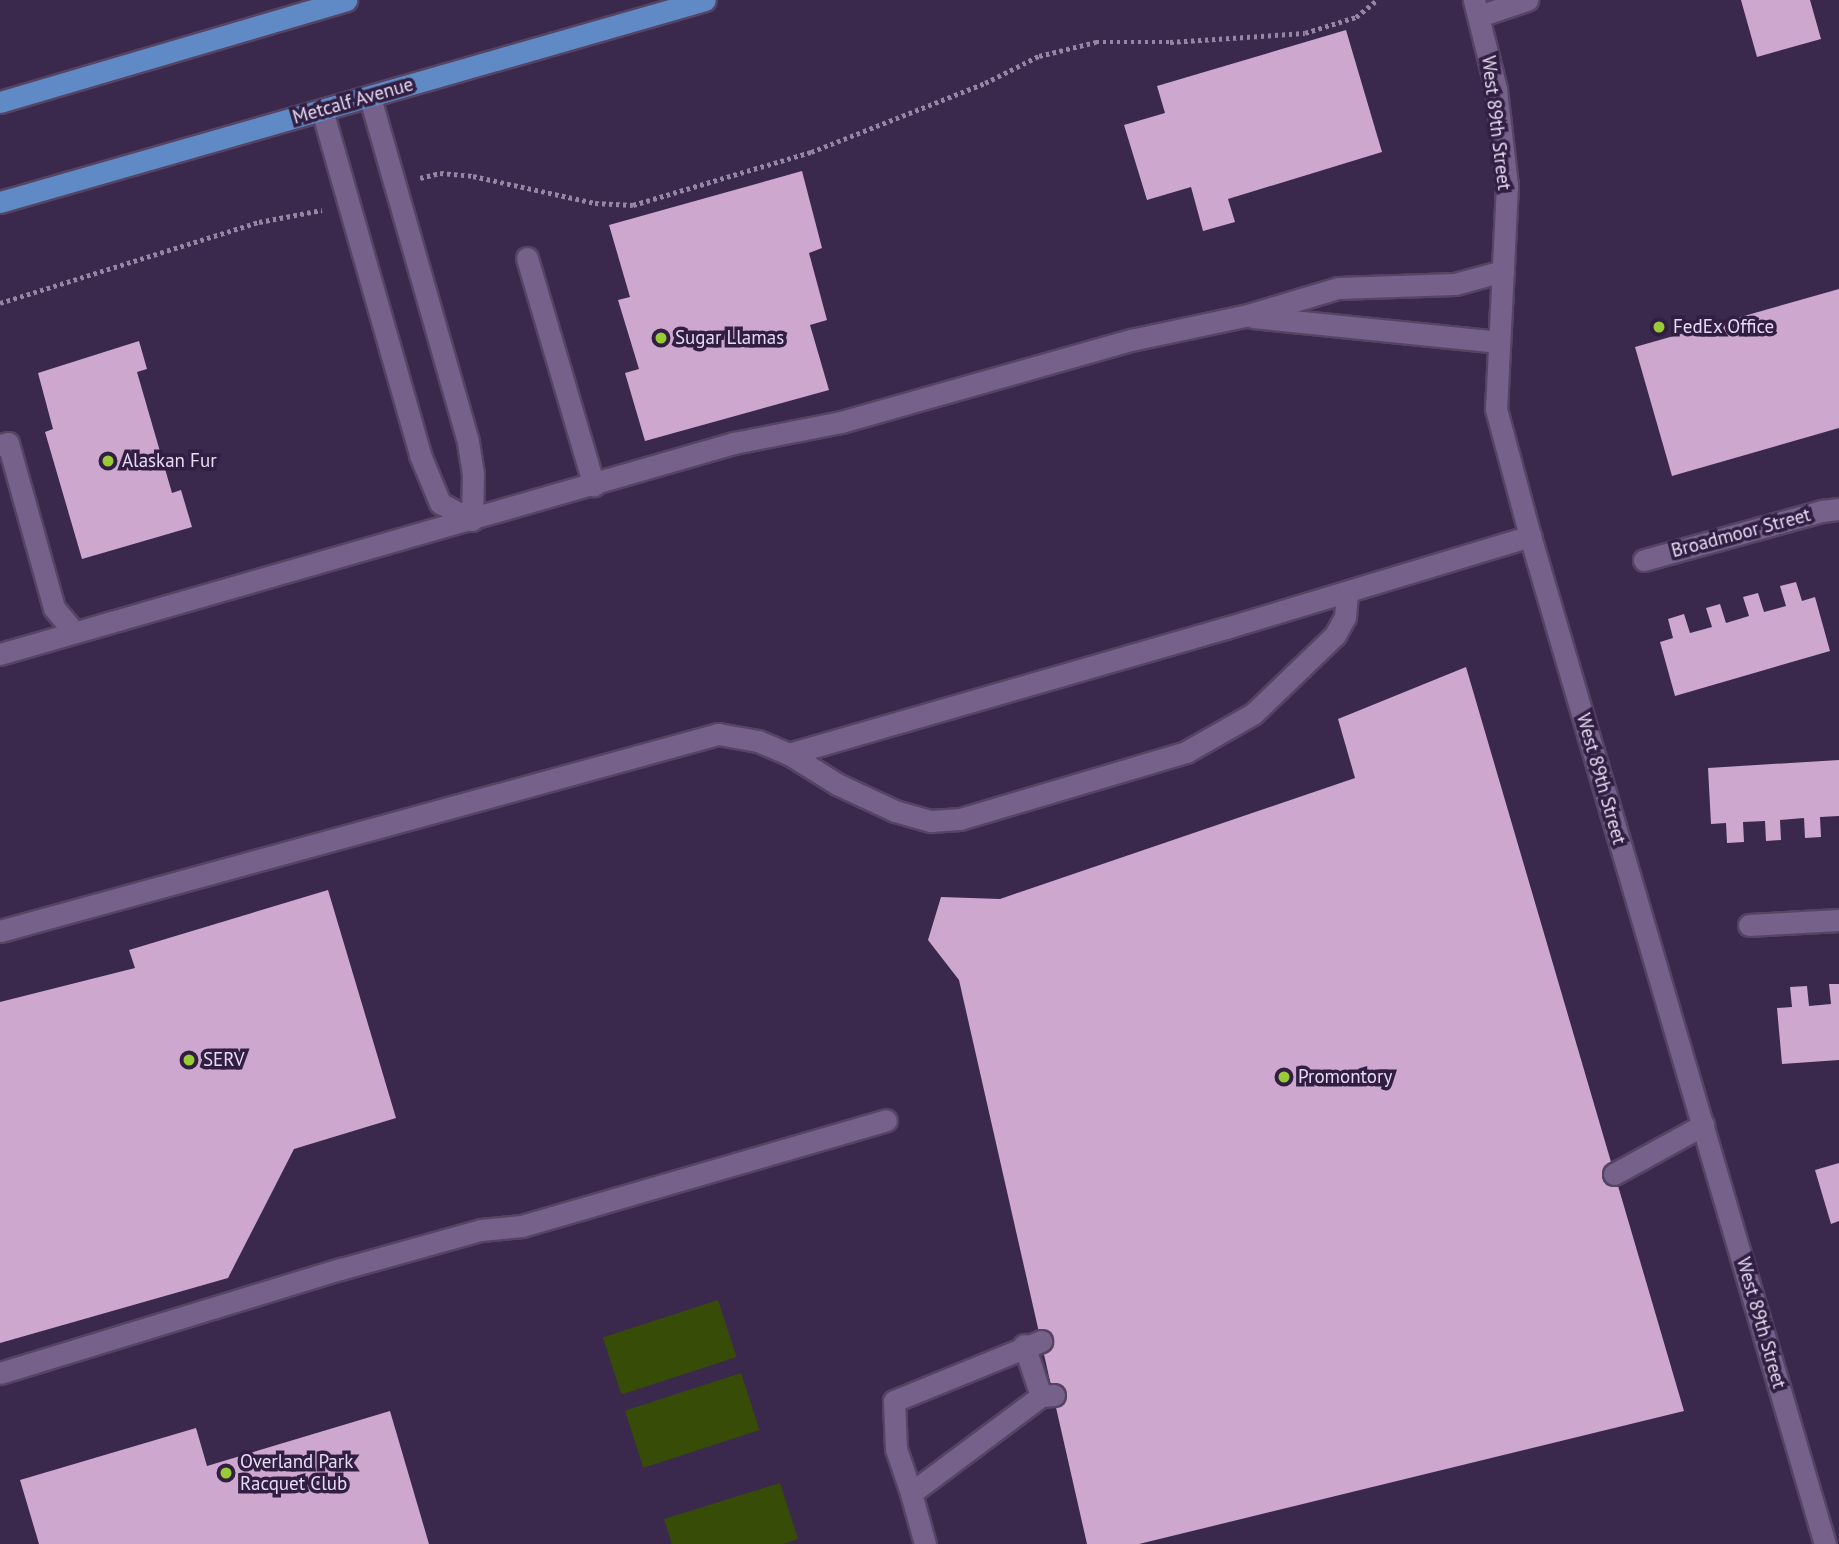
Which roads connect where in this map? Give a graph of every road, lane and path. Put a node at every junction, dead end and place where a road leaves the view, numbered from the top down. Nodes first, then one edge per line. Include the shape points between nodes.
1 (346, 0) edge
2 (705, 0) edge
3 (1377, 0) edge
4 (1527, 0) edge
5 (1477, 8) edge
6 (370, 97) junction
7 (0, 102) edge
8 (322, 110) junction
9 (395, 185) junction
10 (348, 201) junction
11 (0, 202) edge
12 (527, 258) dead end
13 (1503, 271) junction
14 (0, 303) edge
15 (1244, 316) junction
16 (1499, 342) junction
17 (0, 445) edge
18 (594, 485) junction
19 (1839, 509) edge
20 (472, 520) junction
21 (1530, 536) junction
22 (1644, 560) dead end
23 (1347, 592) junction
24 (74, 632) junction
25 (0, 654) edge
26 (789, 754) junction
27 (1839, 920) edge
28 (1749, 925) dead end
29 (0, 931) edge
30 (886, 1120) dead end
31 (1703, 1125) junction
32 (1614, 1174) dead end
33 (0, 1373) edge
34 (911, 1493) junction
35 (925, 1544) edge
36 (1825, 1544) edge

1 - 7 main road
2 - 6 main road, Metcalf Avenue
3 - 9 path via 1356,17 1305,33 1096,42 1039,56 985,83 811,152 633,205 595,204 473,176 440,173
4 - 5 street
5 - 13 street, West 89th Street via 1496,89 1507,184
6 - 8 main road, Metcalf Avenue
6 - 9 street
8 - 10 street
8 - 11 main road, Metcalf Avenue
9 - 20 street via 467,438 473,474
10 - 14 path via 259,222
10 - 20 street via 420,454 440,503
12 - 18 street
13 - 15 street via 1455,284 1338,288
13 - 16 street, West 89th Street
15 - 16 street
15 - 18 street via 1131,340 841,422 734,443
16 - 21 street, West 89th Street via 1496,409
17 - 24 street via 8,443 54,608
18 - 20 street
19 - 22 street, Broadmoor Street
20 - 24 street
21 - 23 street
21 - 31 street, West 89th Street
23 - 26 street
23 - 26 street via 1345,617 1335,635 1253,714 1186,752 960,818 931,821 895,811 837,784
24 - 25 street
26 - 29 street via 758,741 718,734
27 - 28 street
30 - 33 street via 522,1226 481,1230 341,1269
31 - 32 street
31 - 36 street, West 89th Street
34 - 34 street via 1048,1396 1032,1343 894,1401 896,1449
34 - 35 street

